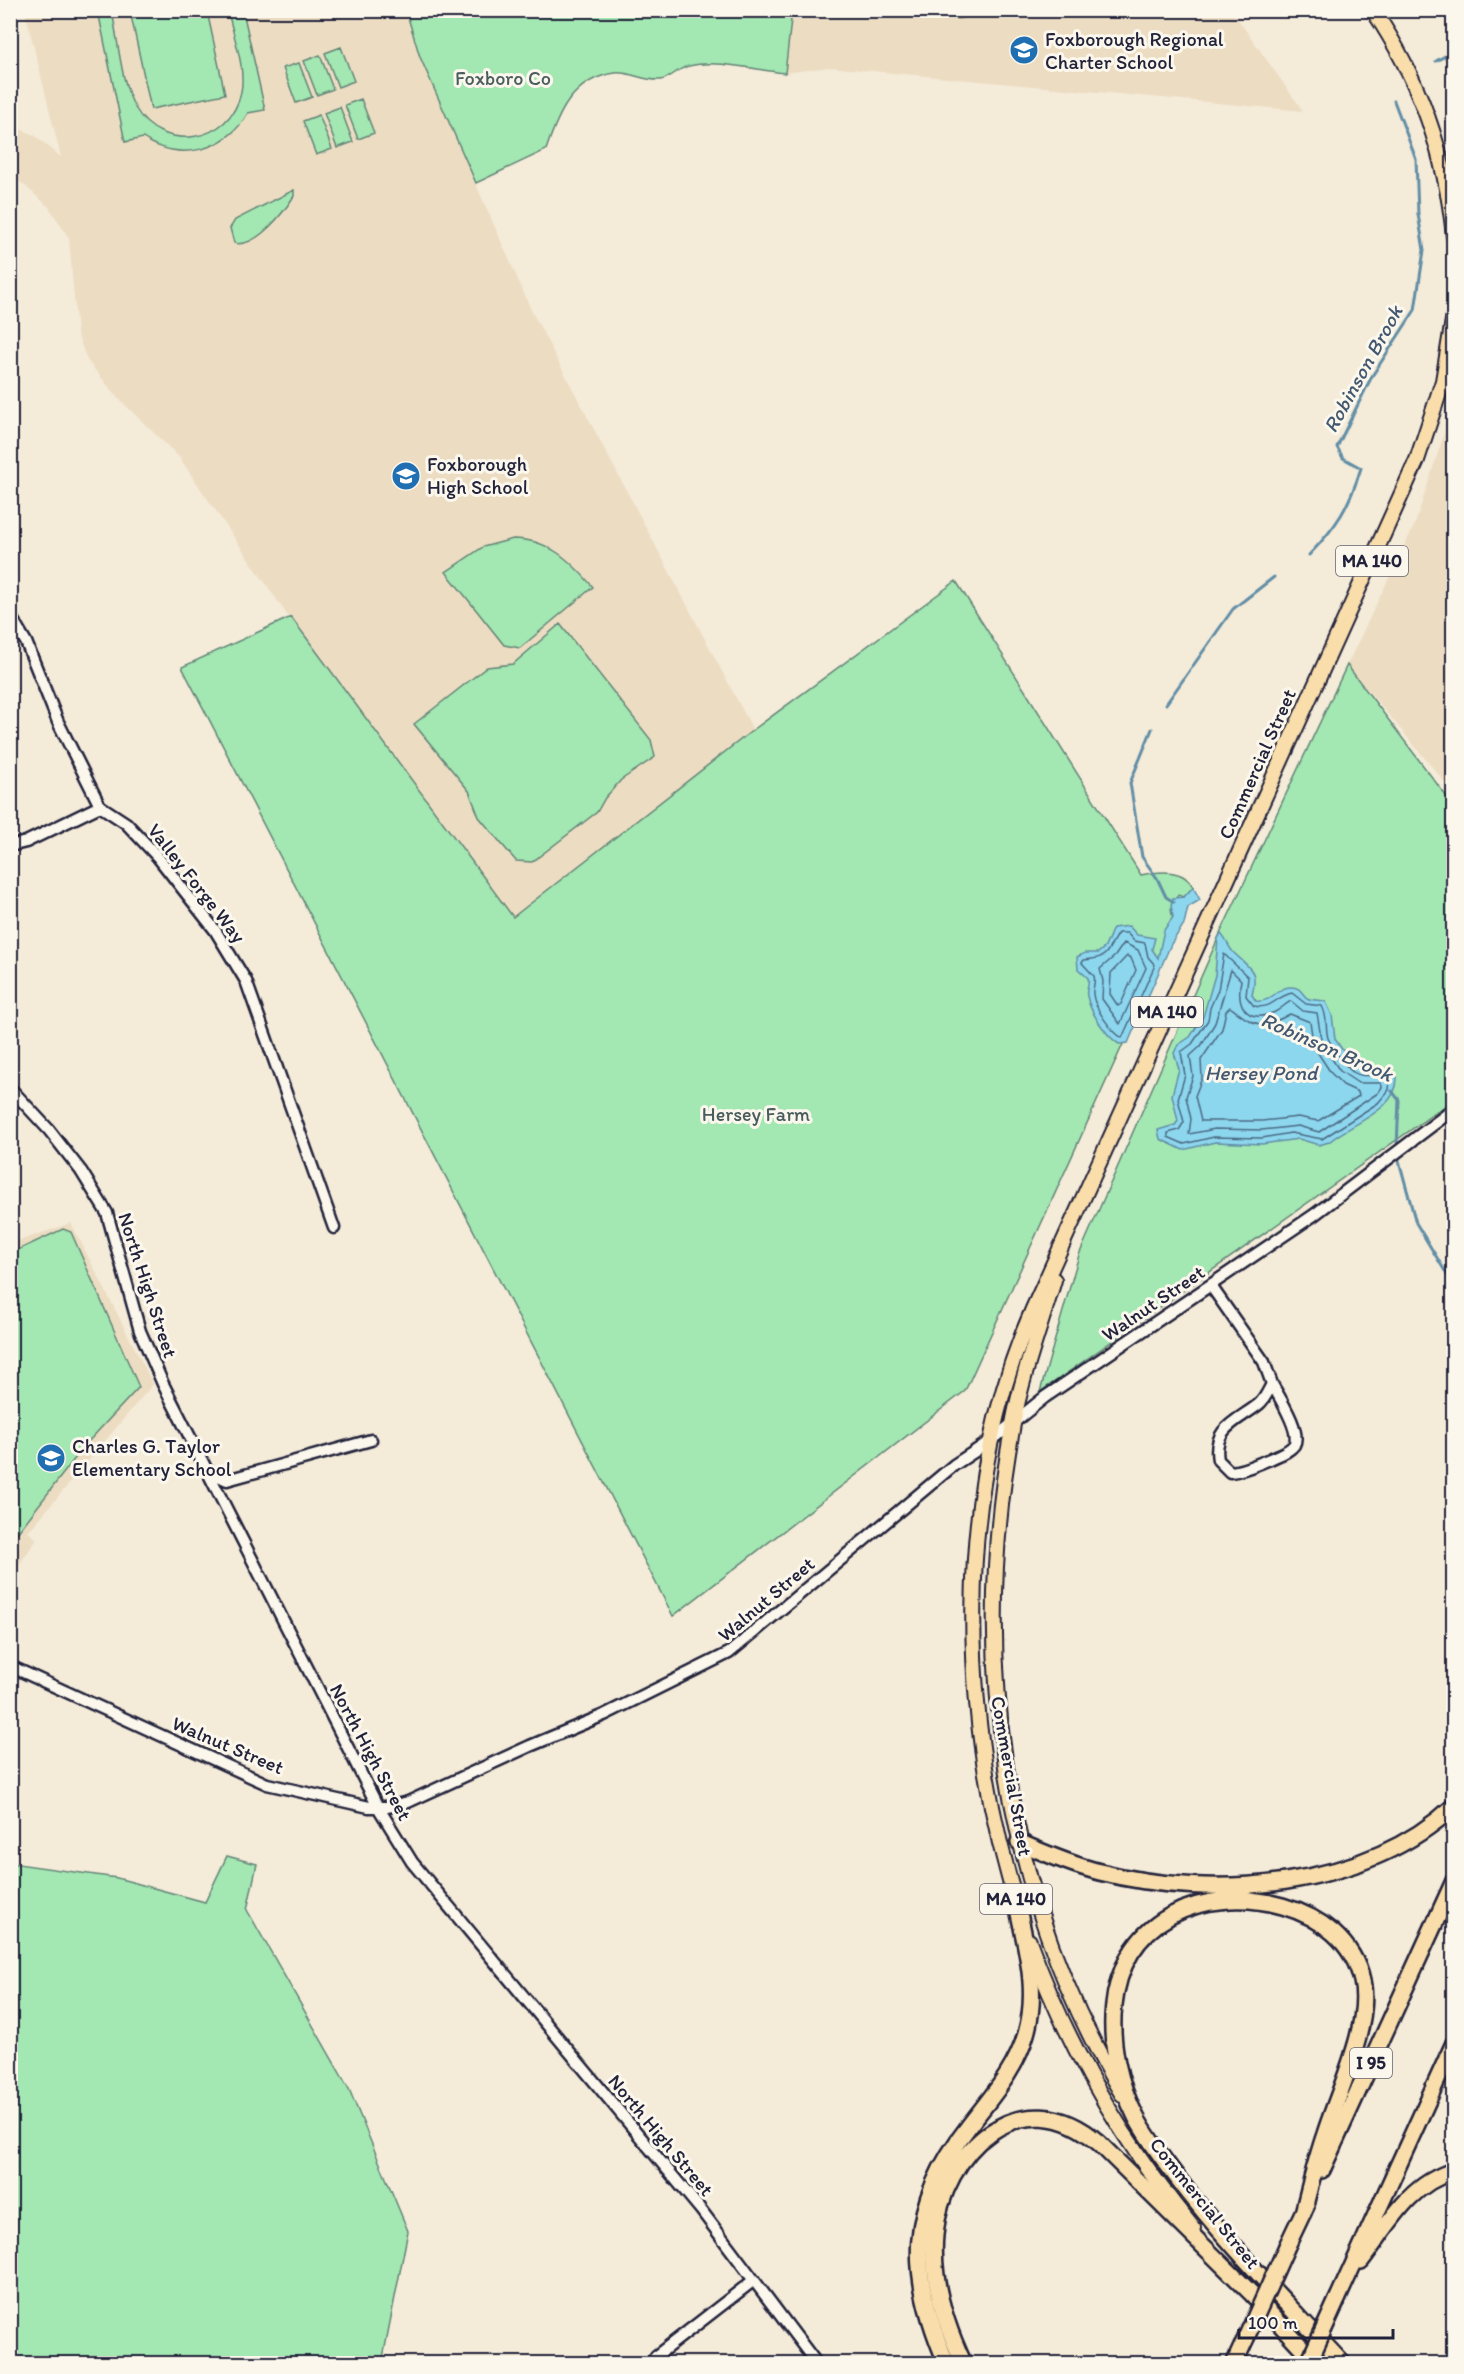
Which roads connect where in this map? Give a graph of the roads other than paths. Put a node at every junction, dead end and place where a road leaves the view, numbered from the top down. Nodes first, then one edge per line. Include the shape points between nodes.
1 (1373, 10) edge
2 (1452, 208) edge
3 (1454, 237) edge
4 (1454, 314) edge
5 (10, 615) edge
6 (100, 806) junction
7 (10, 846) edge
8 (10, 1088) edge
9 (1454, 1109) edge
10 (1072, 1224) junction
11 (334, 1228) dead end
12 (1211, 1286) junction
13 (1272, 1384) junction
14 (1013, 1423) junction
15 (371, 1440) dead end
16 (992, 1440) junction
17 (206, 1470) junction
18 (10, 1666) edge
19 (1454, 1806) edge
20 (378, 1807) junction
21 (1019, 1842) junction
22 (1454, 1881) edge
23 (1017, 1904) junction
24 (1454, 2043) edge
25 (1136, 2117) junction
26 (1454, 2171) edge
27 (1303, 2213) junction
28 (754, 2280) junction
29 (1344, 2283) junction
30 (1252, 2294) junction
31 (651, 2364) edge
32 (817, 2364) edge
33 (947, 2364) edge
34 (964, 2364) edge
35 (1234, 2364) edge
36 (1308, 2364) edge
37 (1317, 2364) edge
38 (1343, 2364) edge

1 - 2 main road via 1403,58 1423,104
2 - 3 main road
4 - 10 main road, Commercial Street / MA 140 via 1439,397 1413,470
5 - 6 street, Valley Forge Way
6 - 7 street
6 - 11 street, Valley Forge Way via 126,824 157,856 215,930 246,981
8 - 17 street, North High Street via 81,1171 107,1213 140,1331
9 - 12 street, Walnut Street via 1314,1215
10 - 14 main road, Commercial Street / MA 140
10 - 16 main road, Commercial Street / MA 140 via 1024,1329
12 - 13 street via 1258,1353
12 - 14 street, Walnut Street via 1045,1397
13 - 13 street via 1293,1424 1295,1443 1288,1450 1230,1472 1218,1460 1218,1438 1230,1422 1261,1403
14 - 16 street, Walnut Street
14 - 21 main road, Commercial Street / MA 140 via 997,1562 994,1656 1002,1749
15 - 17 street via 227,1480
16 - 20 street, Walnut Street via 954,1465 722,1658 419,1798
16 - 23 main road, Commercial Street / MA 140 via 977,1548 976,1680 990,1794
17 - 20 street, North High Street
18 - 20 street, Walnut Street via 267,1784
19 - 21 highway via 1419,1834 1373,1857 1310,1875 1248,1884 1190,1885 1120,1876 1076,1865
20 - 28 street, North High Street via 412,1862 701,2210
21 - 25 main road, Commercial Street / MA 140 via 1059,1967 1094,2043
22 - 27 highway, I 95
23 - 30 main road, Commercial Street / MA 140 via 1058,2011 1110,2111 1175,2205
23 - 33 highway via 1032,1984 1024,2040 1007,2077 943,2162 929,2191 922,2219 922,2282
24 - 29 highway
25 - 27 highway via 1117,2063 1113,2012 1121,1973 1144,1937 1176,1912 1221,1901 1269,1903 1313,1920 1337,1937 1353,1958 1363,1982 1364,2007
25 - 38 highway, Commercial Street / MA 140 via 1214,2223
26 - 29 highway via 1431,2180 1408,2198
27 - 35 highway, I 95, bridge
28 - 31 street via 656,2356
28 - 32 street, North High Street
29 - 36 highway, bridge
30 - 34 highway via 1090,2135 1051,2119 1017,2120 988,2133 968,2152 949,2184 938,2214 934,2252 938,2286
30 - 37 highway, Commercial Street / MA 140

